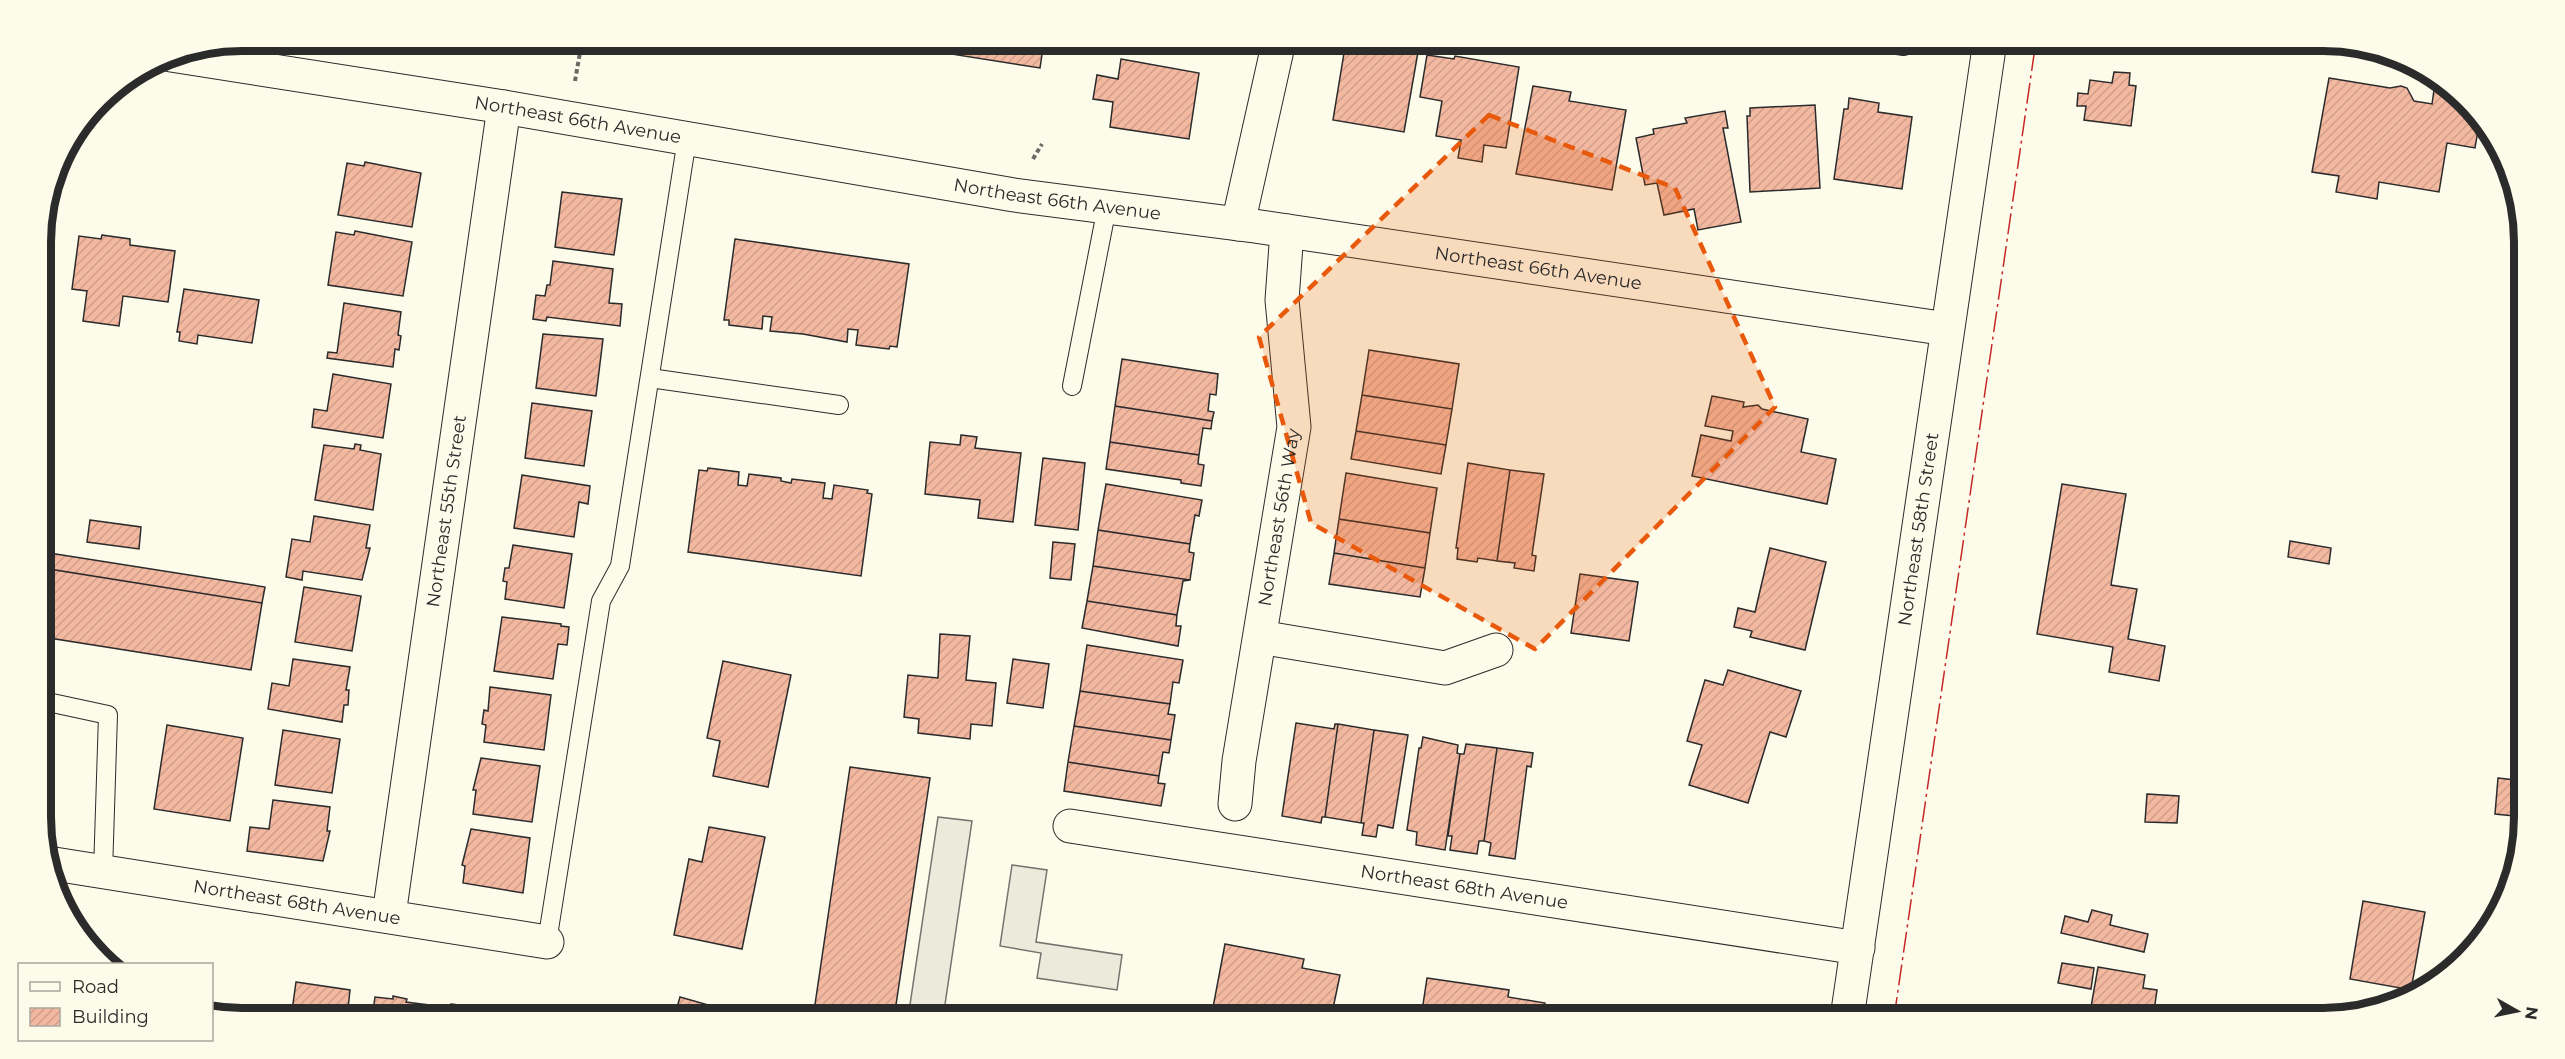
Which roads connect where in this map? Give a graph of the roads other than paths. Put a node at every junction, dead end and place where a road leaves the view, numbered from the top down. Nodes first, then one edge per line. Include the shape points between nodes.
1 (1277, 51) edge
2 (1988, 51) edge
3 (192, 58) edge
4 (504, 107) junction
5 (687, 139) junction
6 (1107, 207) junction
7 (1238, 224) junction
8 (1287, 231) junction
9 (1947, 329) junction
10 (650, 378) junction
11 (1072, 386) dead end
12 (839, 405) dead end
13 (1260, 637) junction
14 (1496, 650) dead end
15 (51, 703) edge
16 (1235, 804) dead end
17 (1070, 826) dead end
18 (58, 865) edge
19 (103, 872) junction
20 (389, 915) junction
21 (547, 942) joint
22 (1858, 948) junction
23 (1849, 1008) edge

1 - 7 street
2 - 9 street, Northeast 58th Street
3 - 4 street, Northeast 66th Avenue
4 - 5 street, Northeast 66th Avenue
4 - 20 street, Northeast 55th Street
5 - 6 street, Northeast 66th Avenue via 1014,195
5 - 10 lane
6 - 7 street, Northeast 66th Avenue
6 - 11 lane
7 - 8 street, Northeast 66th Avenue
8 - 9 street, Northeast 66th Avenue
8 - 13 street, Northeast 56th Way via 1282,300 1294,427
9 - 22 street, Northeast 58th Street
10 - 12 lane
10 - 21 lane via 620,566 601,601
13 - 14 street via 1445,668
13 - 16 street, Northeast 56th Way
15 - 19 lane via 108,715
17 - 22 street, Northeast 68th Avenue
18 - 19 street, Northeast 68th Avenue
19 - 20 street, Northeast 68th Avenue
20 - 21 street, Northeast 68th Avenue
22 - 23 street, Northeast 58th Street

